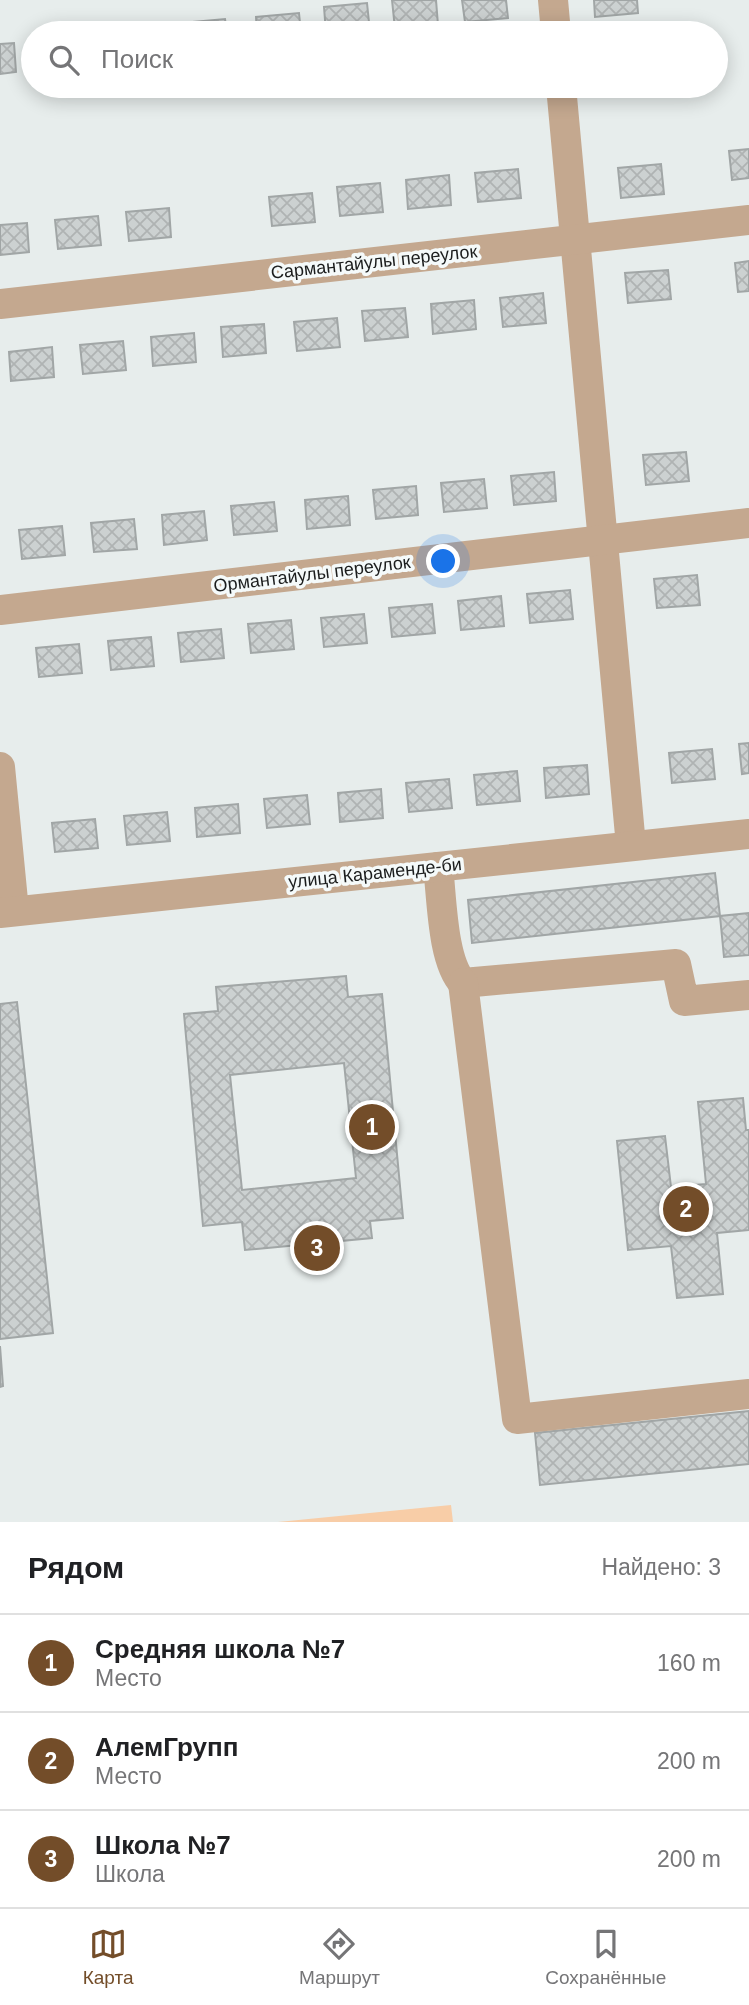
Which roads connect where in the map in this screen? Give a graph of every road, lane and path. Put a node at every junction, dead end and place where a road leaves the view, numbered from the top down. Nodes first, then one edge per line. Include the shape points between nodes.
1 (553, 0) edge
2 (555, 21) edge
3 (562, 98) edge
4 (749, 220) edge
5 (575, 239) junction
6 (0, 304) edge
7 (749, 523) edge
8 (603, 540) junction
9 (0, 610) edge
10 (0, 767) edge
11 (749, 834) edge
12 (631, 846) junction
13 (438, 867) junction
14 (7, 912) edge
15 (463, 983) junction
16 (749, 995) edge
17 (749, 1394) edge

1 - 2 street
3 - 5 street
4 - 5 street, Сармантайулы переулок
5 - 6 street, Сармантайулы переулок
5 - 8 street
7 - 8 street, Ормантайулы переулок
8 - 9 street, Ормантайулы переулок
8 - 12 street
10 - 14 street
11 - 12 street, улица Караменде-би
12 - 13 street, улица Караменде-би
13 - 14 street, улица Караменде-би
13 - 15 street via 448,947 454,974
15 - 16 street via 676,964 684,1001
15 - 17 street via 517,1419

